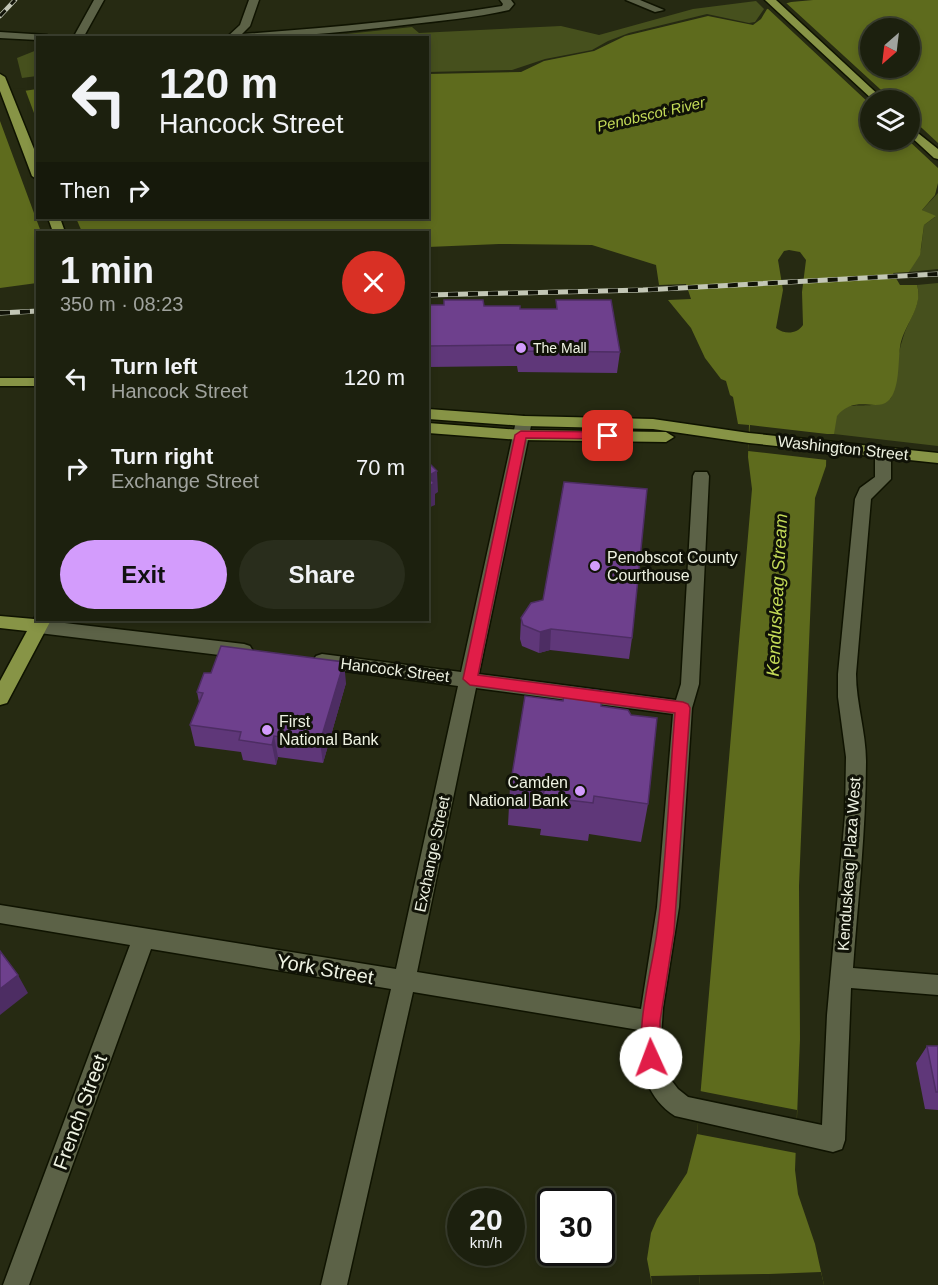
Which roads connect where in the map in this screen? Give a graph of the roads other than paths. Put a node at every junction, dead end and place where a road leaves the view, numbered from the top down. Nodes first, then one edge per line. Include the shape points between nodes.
1 (99, 0) edge
2 (254, 0) edge
3 (631, 0) edge
4 (770, 0) edge
5 (507, 3) edge
6 (659, 10) dead end
7 (0, 35) edge
8 (79, 36) edge
9 (232, 36) edge
10 (271, 36) edge
11 (36, 37) edge
12 (36, 44) edge
13 (0, 46) edge
14 (1, 81) edge
15 (868, 90) edge
16 (920, 139) edge
17 (938, 156) edge
18 (36, 172) edge
19 (0, 382) edge
20 (36, 382) edge
21 (429, 414) edge
22 (429, 428) edge
23 (523, 428) junction
24 (883, 453) junction
25 (938, 458) edge
26 (701, 476) dead end
27 (0, 622) edge
28 (41, 623) edge
29 (264, 654) edge
30 (299, 658) edge
31 (470, 679) junction
32 (0, 698) edge
33 (683, 708) junction
34 (0, 914) edge
35 (144, 938) junction
36 (841, 977) junction
37 (404, 982) junction
38 (938, 985) edge
39 (651, 1021) junction
40 (16, 1285) edge
41 (334, 1285) edge

1 - 8 street
2 - 9 street via 245,26
3 - 6 street
4 - 15 main road
5 - 10 street via 459,16
7 - 11 street
12 - 13 street
14 - 18 main road
16 - 17 main road
19 - 20 main road
21 - 23 main road, Washington Street
22 - 23 main road, Washington Street
23 - 24 main road, Washington Street via 749,438
23 - 31 street, Exchange Street
24 - 25 main road, Washington Street
24 - 36 street, Kenduskeag Plaza West via 883,479 863,499 847,674 856,757 855,815
26 - 33 street via 690,684
27 - 28 main road
28 - 29 street
28 - 32 main road
30 - 31 street, Hancock Street
31 - 33 street, Hancock Street
31 - 37 street, Exchange Street
33 - 39 street via 666,932
34 - 35 street, York Street
35 - 37 street, York Street
35 - 40 street, French Street
36 - 38 street
36 - 39 street, Kenduskeag Plaza West via 833,1140 698,1113 677,1104 660,1086 651,1058
37 - 39 street, York Street
37 - 41 street, Exchange Street

